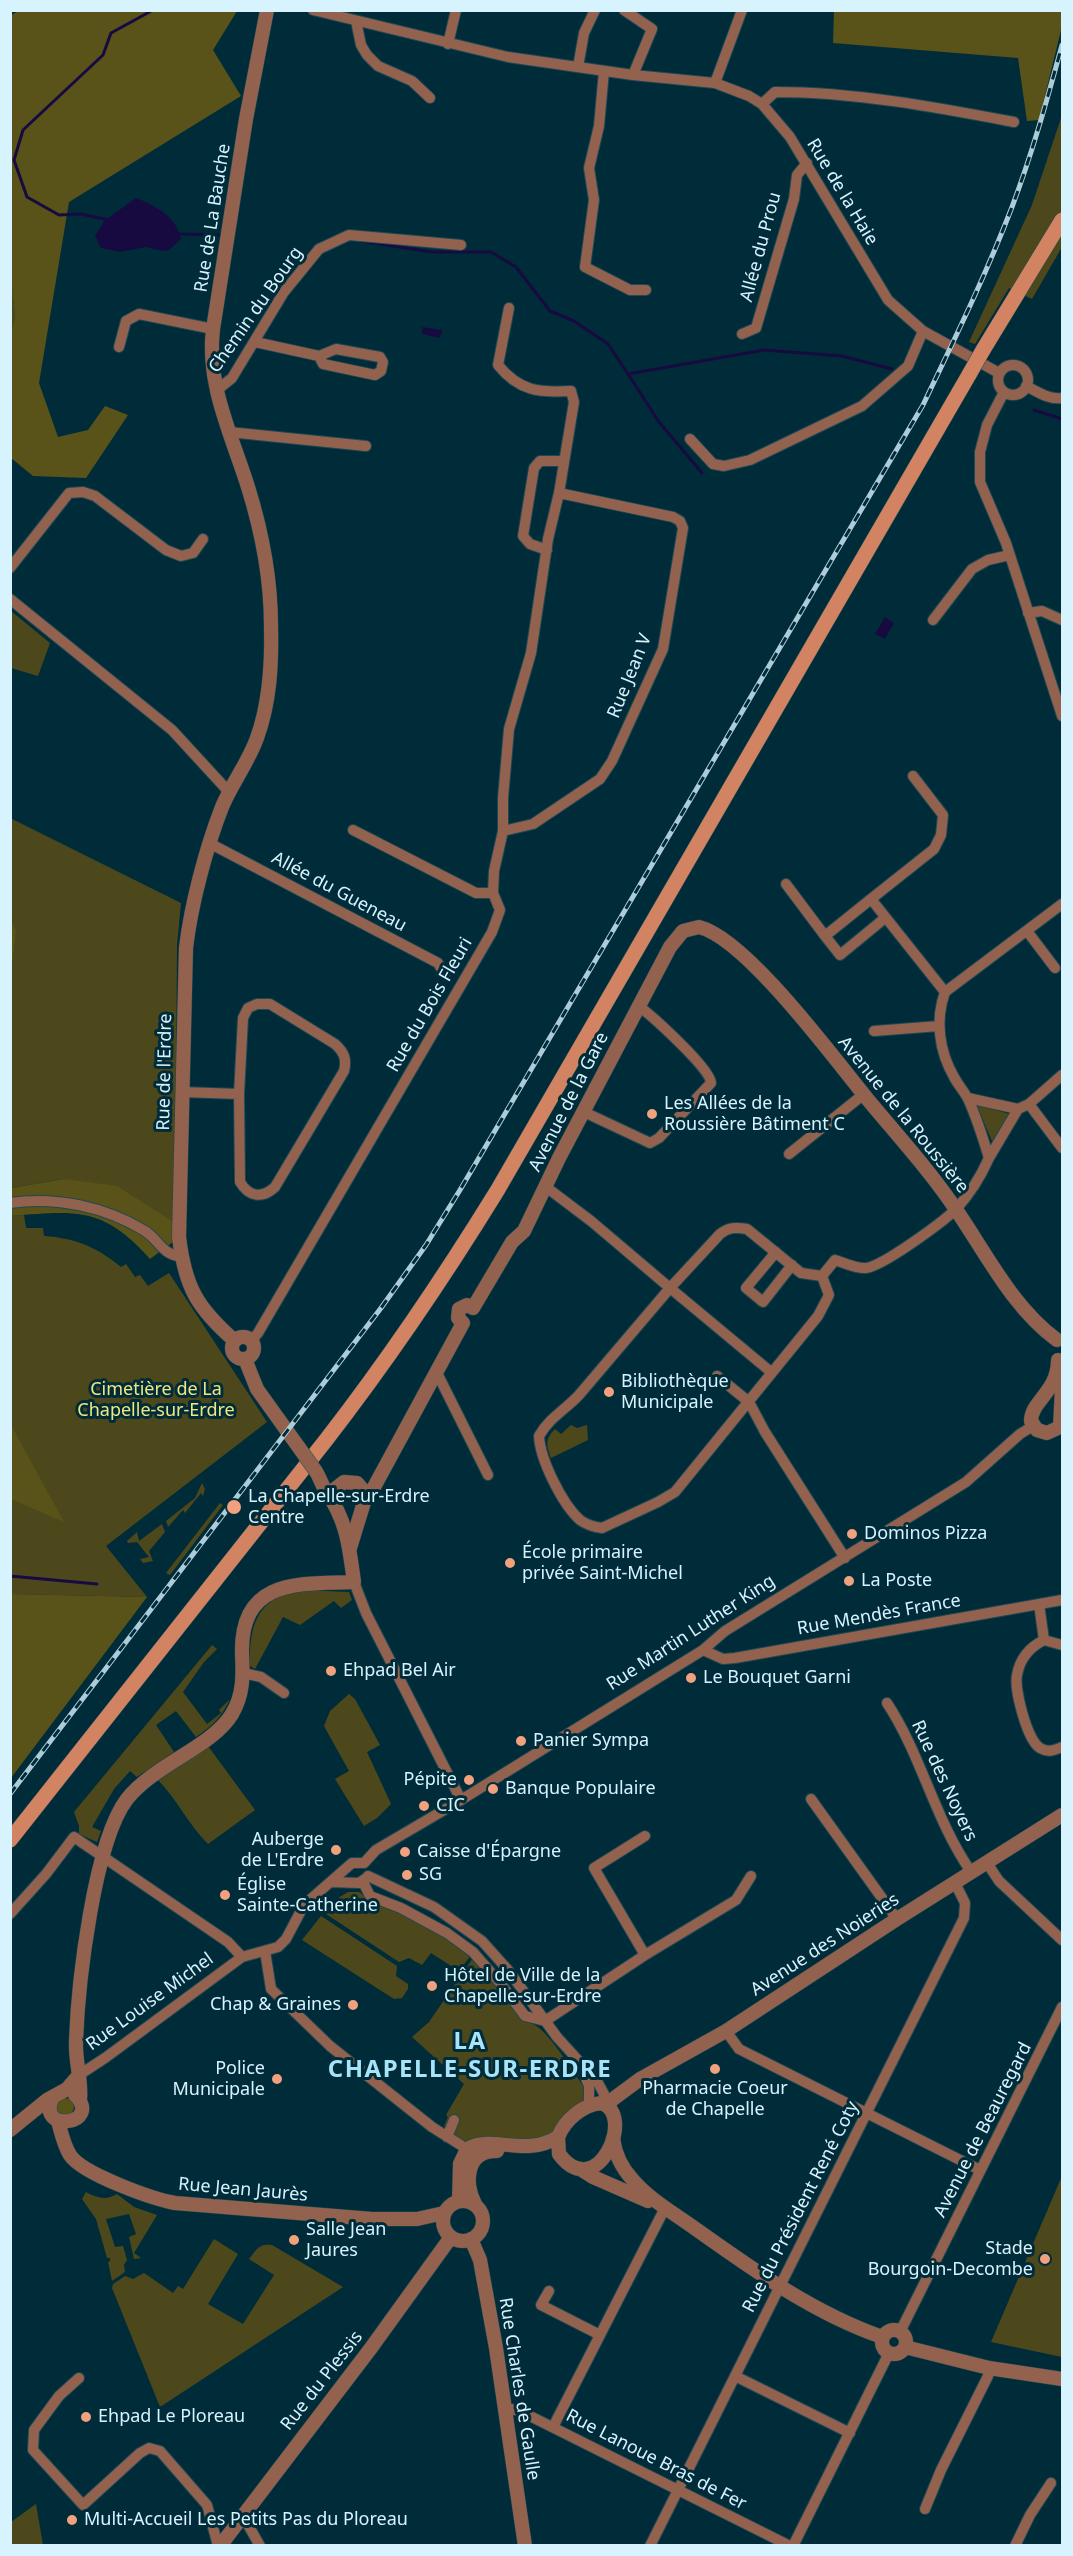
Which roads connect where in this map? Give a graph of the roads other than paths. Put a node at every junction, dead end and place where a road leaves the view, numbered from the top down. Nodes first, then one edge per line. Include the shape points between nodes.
1 (267, 10) edge
2 (313, 10) edge
3 (456, 10) edge
4 (595, 10) edge
5 (624, 10) edge
6 (742, 10) edge
7 (356, 21) junction
8 (448, 44) junction
9 (578, 67) junction
10 (604, 71) junction
11 (633, 75) junction
12 (715, 83) junction
13 (430, 98) dead end
14 (762, 104) junction
15 (1014, 122) dead end
16 (807, 163) junction
17 (1062, 220) edge
18 (461, 245) dead end
19 (646, 290) dead end
20 (509, 308) dead end
21 (213, 329) junction
22 (923, 331) junction
23 (742, 334) dead end
24 (255, 342) junction
25 (119, 347) dead end
26 (319, 356) junction
27 (999, 373) junction
28 (1026, 386) junction
29 (217, 390) junction
30 (1004, 392) junction
31 (1062, 398) edge
32 (229, 432) junction
33 (690, 439) dead end
34 (366, 446) dead end
35 (564, 461) junction
36 (559, 493) junction
37 (203, 539) dead end
38 (547, 550) junction
39 (1010, 555) junction
40 (10, 568) edge
41 (10, 599) edge
42 (1028, 613) junction
43 (933, 620) dead end
44 (1062, 620) edge
45 (1062, 716) edge
46 (913, 776) dead end
47 (229, 792) junction
48 (353, 830) dead end
49 (503, 831) junction
50 (211, 844) junction
51 (786, 884) dead end
52 (493, 893) junction
53 (871, 900) junction
54 (1062, 904) edge
55 (885, 918) junction
56 (705, 929) joint
57 (1027, 930) junction
58 (825, 936) junction
59 (1055, 968) dead end
60 (445, 975) dead end
61 (945, 992) junction
62 (640, 1007) junction
63 (939, 1026) junction
64 (873, 1031) dead end
65 (1062, 1075) edge
66 (182, 1092) junction
67 (238, 1094) junction
68 (864, 1094) junction
69 (968, 1098) junction
70 (1024, 1106) junction
71 (584, 1112) junction
72 (1062, 1148) edge
73 (789, 1154) dead end
74 (989, 1158) junction
75 (546, 1187) junction
76 (10, 1203) edge
77 (956, 1209) junction
78 (776, 1252) junction
79 (182, 1257) junction
80 (792, 1265) junction
81 (822, 1276) junction
82 (670, 1288) junction
83 (1060, 1337) edge
84 (235, 1341) junction
85 (251, 1341) junction
86 (245, 1359) junction
87 (1060, 1361) edge
88 (771, 1372) junction
89 (437, 1373) junction
90 (717, 1376) dead end
91 (1062, 1387) edge
92 (749, 1402) junction
93 (1033, 1426) junction
94 (1060, 1433) edge
95 (318, 1474) junction
96 (488, 1475) dead end
97 (341, 1483) junction
98 (362, 1497) junction
99 (336, 1504) junction
100 (350, 1549) junction
101 (845, 1558) junction
102 (354, 1582) junction
103 (1062, 1600) edge
104 (1039, 1604) junction
105 (1044, 1640) junction
106 (1062, 1645) edge
107 (703, 1650) junction
108 (243, 1673) junction
109 (284, 1693) dead end
110 (886, 1703) dead end
111 (1062, 1748) edge
112 (811, 1799) dead end
113 (461, 1800) junction
114 (1062, 1815) edge
115 (645, 1836) dead end
116 (10, 1840) edge
117 (103, 1858) junction
118 (364, 1863) junction
119 (987, 1863) junction
120 (349, 1866) junction
121 (972, 1873) junction
122 (751, 1876) dead end
123 (361, 1880) junction
124 (331, 1882) junction
125 (955, 1883) junction
126 (10, 1914) edge
127 (897, 1919) junction
128 (1062, 1940) edge
129 (265, 1951) junction
130 (645, 1955) junction
131 (242, 1957) junction
132 (1062, 2007) edge
133 (545, 2021) junction
134 (726, 2031) junction
135 (581, 2066) junction
136 (79, 2074) junction
137 (58, 2094) junction
138 (80, 2100) junction
139 (606, 2105) junction
140 (589, 2106) junction
141 (867, 2113) junction
142 (26, 2119) junction
143 (56, 2119) junction
144 (75, 2120) junction
145 (454, 2120) dead end
146 (10, 2130) edge
147 (447, 2137) junction
148 (558, 2137) junction
149 (613, 2139) junction
150 (467, 2149) junction
151 (559, 2154) junction
152 (75, 2161) junction
153 (582, 2170) junction
154 (980, 2170) junction
155 (459, 2201) junction
156 (475, 2204) junction
157 (665, 2208) junction
158 (444, 2213) junction
159 (417, 2220) junction
160 (447, 2232) junction
161 (471, 2239) junction
162 (779, 2287) junction
163 (549, 2291) dead end
164 (900, 2332) junction
165 (600, 2335) junction
166 (882, 2337) junction
167 (904, 2348) junction
168 (889, 2353) junction
169 (989, 2368) junction
170 (735, 2376) junction
171 (79, 2378) dead end
172 (1062, 2379) edge
173 (506, 2408) junction
174 (553, 2427) junction
175 (850, 2433) junction
176 (1051, 2483) dead end
177 (678, 2490) junction
178 (925, 2509) dead end
179 (242, 2514) junction
180 (219, 2546) edge
181 (260, 2546) edge
182 (525, 2546) edge
183 (650, 2546) edge
184 (791, 2546) edge
185 (1015, 2546) edge

1 - 21 street, Rue de La Bauche
2 - 7 street, Rue de la Haie
3 - 8 street
4 - 9 street via 584,33
5 - 11 street via 652,28
6 - 12 street
7 - 8 street, Rue de la Haie
7 - 13 street via 367,55 378,66 412,81
8 - 9 street, Rue de la Haie
9 - 10 street, Rue de la Haie
10 - 11 street, Rue de la Haie
10 - 19 street via 599,126 589,168 594,200 585,267 630,290
11 - 12 street, Rue de la Haie
12 - 14 street, Rue de la Haie
14 - 15 street via 775,92 831,94
14 - 16 street, Rue de la Haie
16 - 22 street, Rue de la Haie via 888,300
16 - 23 street, Allée du Prou via 796,175 794,199 756,328
17 - 116 main road, bridge via 438,1286 341,1422
18 - 24 street, Chemin du Bourg via 349,235 318,249 284,292
20 - 35 street, Rue du Bois Fleuri via 498,364 509,379 542,393 571,392 574,402
21 - 25 street via 139,314 126,321
21 - 29 street, Rue de La Bauche via 211,364
22 - 27 street, Rue de la Haie
22 - 33 street via 908,366 862,406 750,460 724,466 713,464
24 - 26 street
24 - 29 street, Chemin du Bourg via 232,378
26 - 26 street via 323,364 375,375 381,371 380,357 336,349
27 - 28 street via 1009,365 1017,366 1026,374
27 - 30 street via 999,385
28 - 30 street via 1016,394
28 - 31 street via 1046,396
29 - 32 street, Rue de La Bauche
30 - 39 street via 987,425 980,472 982,490
32 - 34 street
32 - 47 street, Rue de La Bauche via 261,535 271,624 271,674 265,711 257,739
35 - 36 street, Rue du Bois Fleuri
35 - 38 street via 540,461 534,468 523,537
36 - 38 street, Rue du Bois Fleuri
36 - 49 street, Rue Jean V via 680,521 683,528 663,649 600,779 533,825
37 - 40 street via 193,553 181,555 166,550 95,496 69,493
38 - 49 street, Rue du Bois Fleuri via 531,653 509,729
39 - 42 street
39 - 43 street via 972,569
41 - 47 street via 172,730
42 - 44 street via 1042,611
42 - 45 street
46 - 53 street via 942,815 941,835 934,849
47 - 50 street, Rue de l'Erdre
48 - 52 street via 476,893
49 - 52 street, Rue du Bois Fleuri
50 - 60 street, Allée du Gueneau via 438,963
50 - 66 street, Rue de l'Erdre via 190,917 186,948
51 - 58 street
52 - 85 street, Rue du Bois Fleuri via 500,910 492,932
53 - 55 street
53 - 58 street
54 - 57 street
55 - 58 street via 840,955
55 - 61 street
56 - 62 street, Avenue de la Gare via 689,928 675,938
56 - 68 street, Avenue de la Roussière via 729,943 767,980
57 - 59 street
57 - 61 street
61 - 63 street
62 - 71 street, Avenue de la Gare
62 - 71 street via 704,1070 711,1083 650,1143
63 - 64 street
63 - 69 street via 945,1058
65 - 70 street
66 - 67 street
66 - 79 street, Rue de l'Erdre
67 - 67 street via 243,1018 248,1008 257,1004 270,1004 343,1052 344,1071 275,1187 267,1194 247,1192 240,1182
68 - 73 street
68 - 77 street, Avenue de la Roussière
69 - 70 street
69 - 74 street
70 - 72 street
70 - 74 street
71 - 75 street, Avenue de la Gare
74 - 77 street
75 - 82 street
75 - 89 street, Avenue de la Gare via 524,1231 512,1242 473,1308 467,1305 459,1309 458,1318 463,1323
76 - 79 street via 25,1201 96,1209 147,1233 167,1254
77 - 81 street via 869,1268 835,1260
77 - 83 street, Avenue de la Roussière via 1017,1300 1043,1330
78 - 80 street
78 - 80 street via 746,1288 763,1302
78 - 82 street via 747,1229 727,1229
79 - 84 street, Rue de l'Erdre via 189,1287 198,1304
80 - 81 street via 801,1273
81 - 88 street via 829,1295 818,1316
82 - 88 street
82 - 92 street via 539,1436 560,1494 581,1520 602,1528 667,1497 696,1468
83 - 87 street via 1054,1346
84 - 85 street via 245,1337
84 - 86 street via 233,1354
85 - 86 street via 253,1352
86 - 95 street, bridge via 257,1389
87 - 93 street via 1052,1386 1032,1412
88 - 92 street
89 - 96 street
89 - 98 street, Avenue de la Gare via 380,1475
90 - 92 street
91 - 94 street
92 - 101 street
93 - 94 street via 1047,1433
93 - 101 street, Rue Martin Luther King via 966,1482
95 - 97 street
95 - 99 street
97 - 98 street via 353,1481
97 - 99 street via 334,1492
98 - 99 street via 352,1512
98 - 100 street
99 - 100 street
100 - 102 street
101 - 107 street, Rue Martin Luther King via 725,1630
102 - 108 street via 292,1584 260,1600 244,1630
102 - 113 street
103 - 104 street, Rue Mendès France
104 - 105 street
104 - 107 street, Rue Mendès France via 735,1658 723,1659
105 - 106 street
105 - 111 street via 1032,1646 1016,1676 1025,1726 1033,1741 1049,1751
107 - 113 street, Rue Martin Luther King
108 - 109 street via 261,1677
108 - 117 street via 239,1699 226,1722 140,1783 118,1812
110 - 121 street, Rue des Noyers via 900,1723 958,1851
112 - 127 street
113 - 118 street, Rue Martin Luther King via 376,1850
114 - 119 street, Avenue des Noieries
115 - 130 street via 594,1868
117 - 126 street via 74,1837
117 - 131 street via 228,1942
117 - 136 street via 79,2004
118 - 120 street
118 - 123 street via 368,1868
119 - 121 street, Avenue des Noieries
119 - 128 street via 999,1881
120 - 123 street via 348,1875
120 - 124 street
121 - 125 street, Avenue des Noieries
122 - 130 street via 736,1900
123 - 124 street
123 - 133 street via 434,1907 482,1941
123 - 133 street via 370,1896 435,1925 473,1952 525,2016
124 - 129 street via 304,1905 286,1939
125 - 127 street, Avenue des Noieries
125 - 141 street, Rue du Président René Coty via 965,1903 964,1918
127 - 134 street, Avenue des Noieries
129 - 131 street
129 - 147 street via 271,1989 330,2046
130 - 133 street
131 - 136 street, Rue Louise Michel
132 - 154 street, Avenue de Beauregard
133 - 135 street
134 - 139 street, Avenue des Noieries via 640,2079
134 - 141 street via 739,2049
135 - 139 street via 597,2081
135 - 140 street via 589,2086
136 - 137 street, Rue Louise Michel
136 - 138 street, Rue Louise Michel
137 - 138 street via 74,2094
137 - 142 street, Rue Louise Michel
137 - 143 street via 50,2110
138 - 144 street via 80,2113
139 - 140 street
139 - 149 street via 614,2115
140 - 148 street via 571,2118
141 - 154 street
141 - 162 street, Rue du Président René Coty
142 - 143 street
142 - 146 street, Rue Louise Michel
143 - 144 street via 66,2123
143 - 152 street
144 - 152 street
145 - 147 street
147 - 150 street
148 - 150 street via 538,2146 482,2144
148 - 151 street
149 - 153 street via 600,2161
149 - 157 street via 625,2171 640,2189
150 - 155 street via 460,2164
151 - 153 street
151 - 156 street via 481,2153 469,2168 468,2188
152 - 159 street, Rue Jean Jaurès via 117,2183 175,2203
153 - 157 street
154 - 164 street, Avenue de Beauregard
155 - 156 street
155 - 158 street
156 - 161 street via 483,2220 481,2229
157 - 162 street
157 - 165 street
158 - 159 street, Rue Jean Jaurès
158 - 160 street
159 - 160 street, Rue Jean Jaurès
160 - 161 street via 463,2241
160 - 179 street, Rue du Plessis via 371,2348
161 - 173 street, Rue Charles de Gaulle via 480,2260
162 - 166 street
162 - 170 street, Rue du Président René Coty
163 - 165 street via 541,2305
164 - 166 street via 890,2330
164 - 167 street via 906,2340
165 - 174 street
166 - 168 street via 882,2345
167 - 168 street via 897,2354
167 - 169 street
168 - 175 street
169 - 172 street
169 - 178 street
170 - 175 street
170 - 177 street, Rue du Président René Coty
171 - 180 street via 59,2396 34,2430 33,2450 83,2505 140,2453 149,2448 160,2451 207,2505
173 - 174 street, Rue Lanoue Bras de Fer
173 - 182 street, Rue Charles de Gaulle
174 - 177 street, Rue Lanoue Bras de Fer
175 - 184 street
176 - 185 street
177 - 183 street, Rue du Président René Coty
177 - 184 street, Rue Lanoue Bras de Fer
179 - 180 street, Rue du Plessis
179 - 181 street

